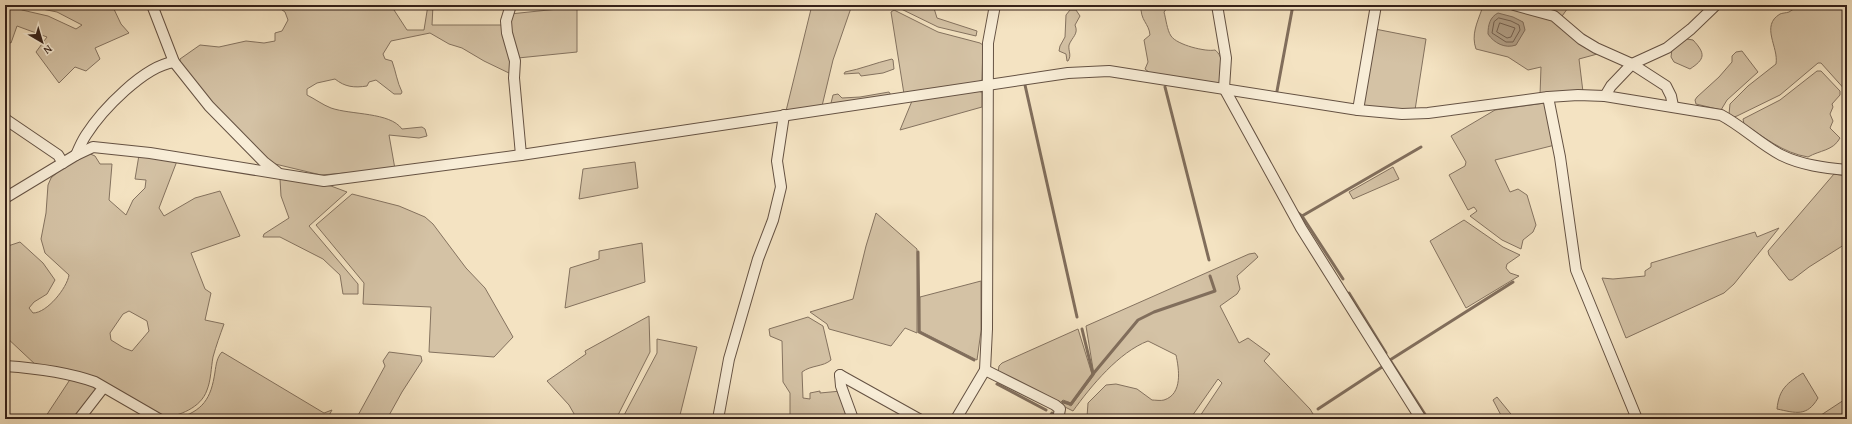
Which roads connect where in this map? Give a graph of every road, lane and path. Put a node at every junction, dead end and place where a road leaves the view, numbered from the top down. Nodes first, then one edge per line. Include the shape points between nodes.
1 (152, 5) edge
2 (511, 5) edge
3 (995, 5) edge
4 (1217, 5) edge
5 (1376, 5) edge
6 (1514, 5) edge
7 (1716, 5) edge
8 (174, 62) junction
9 (1632, 64) junction
10 (988, 85) junction
11 (1224, 88) junction
12 (1605, 96) junction
13 (1548, 97) junction
14 (1673, 106) junction
15 (1358, 110) junction
16 (784, 115) junction
17 (5, 119) edge
18 (76, 154) junction
19 (521, 155) junction
20 (63, 163) junction
21 (1847, 170) edge
22 (277, 172) junction
23 (5, 198) edge
24 (5, 366) edge
25 (985, 370) junction
26 (103, 388) junction
27 (79, 419) edge
28 (159, 419) edge
29 (718, 419) edge
30 (853, 419) edge
31 (919, 419) edge
32 (956, 419) edge
33 (1058, 419) edge
34 (1421, 419) edge
35 (1637, 419) edge

1 - 8 street
2 - 19 street via 506,21 515,62 514,85
3 - 10 street via 988,43
4 - 11 street via 1226,58
5 - 15 street
6 - 9 street via 1554,16 1596,48
7 - 9 street via 1667,48
8 - 18 street via 166,63 145,74 126,91 103,113
8 - 22 street via 209,106
9 - 12 street
9 - 14 street via 1666,86
10 - 11 street via 1068,73 1110,71
10 - 16 street
10 - 25 street
11 - 15 street
11 - 34 street via 1301,228
12 - 13 street
12 - 14 street
13 - 15 street via 1428,113 1402,114
13 - 35 street via 1560,157 1576,270
14 - 21 street via 1721,116 1736,123 1781,155 1804,163
16 - 19 street
16 - 29 street via 777,162 781,187 729,359
17 - 20 street via 58,155
18 - 20 street
18 - 22 street via 93,147
19 - 22 street via 324,181
20 - 23 street
24 - 26 street via 70,375 95,382
25 - 32 street
25 - 33 street via 1055,405 1060,409
26 - 27 street
26 - 28 street
30 - 31 street via 841,386 840,375

